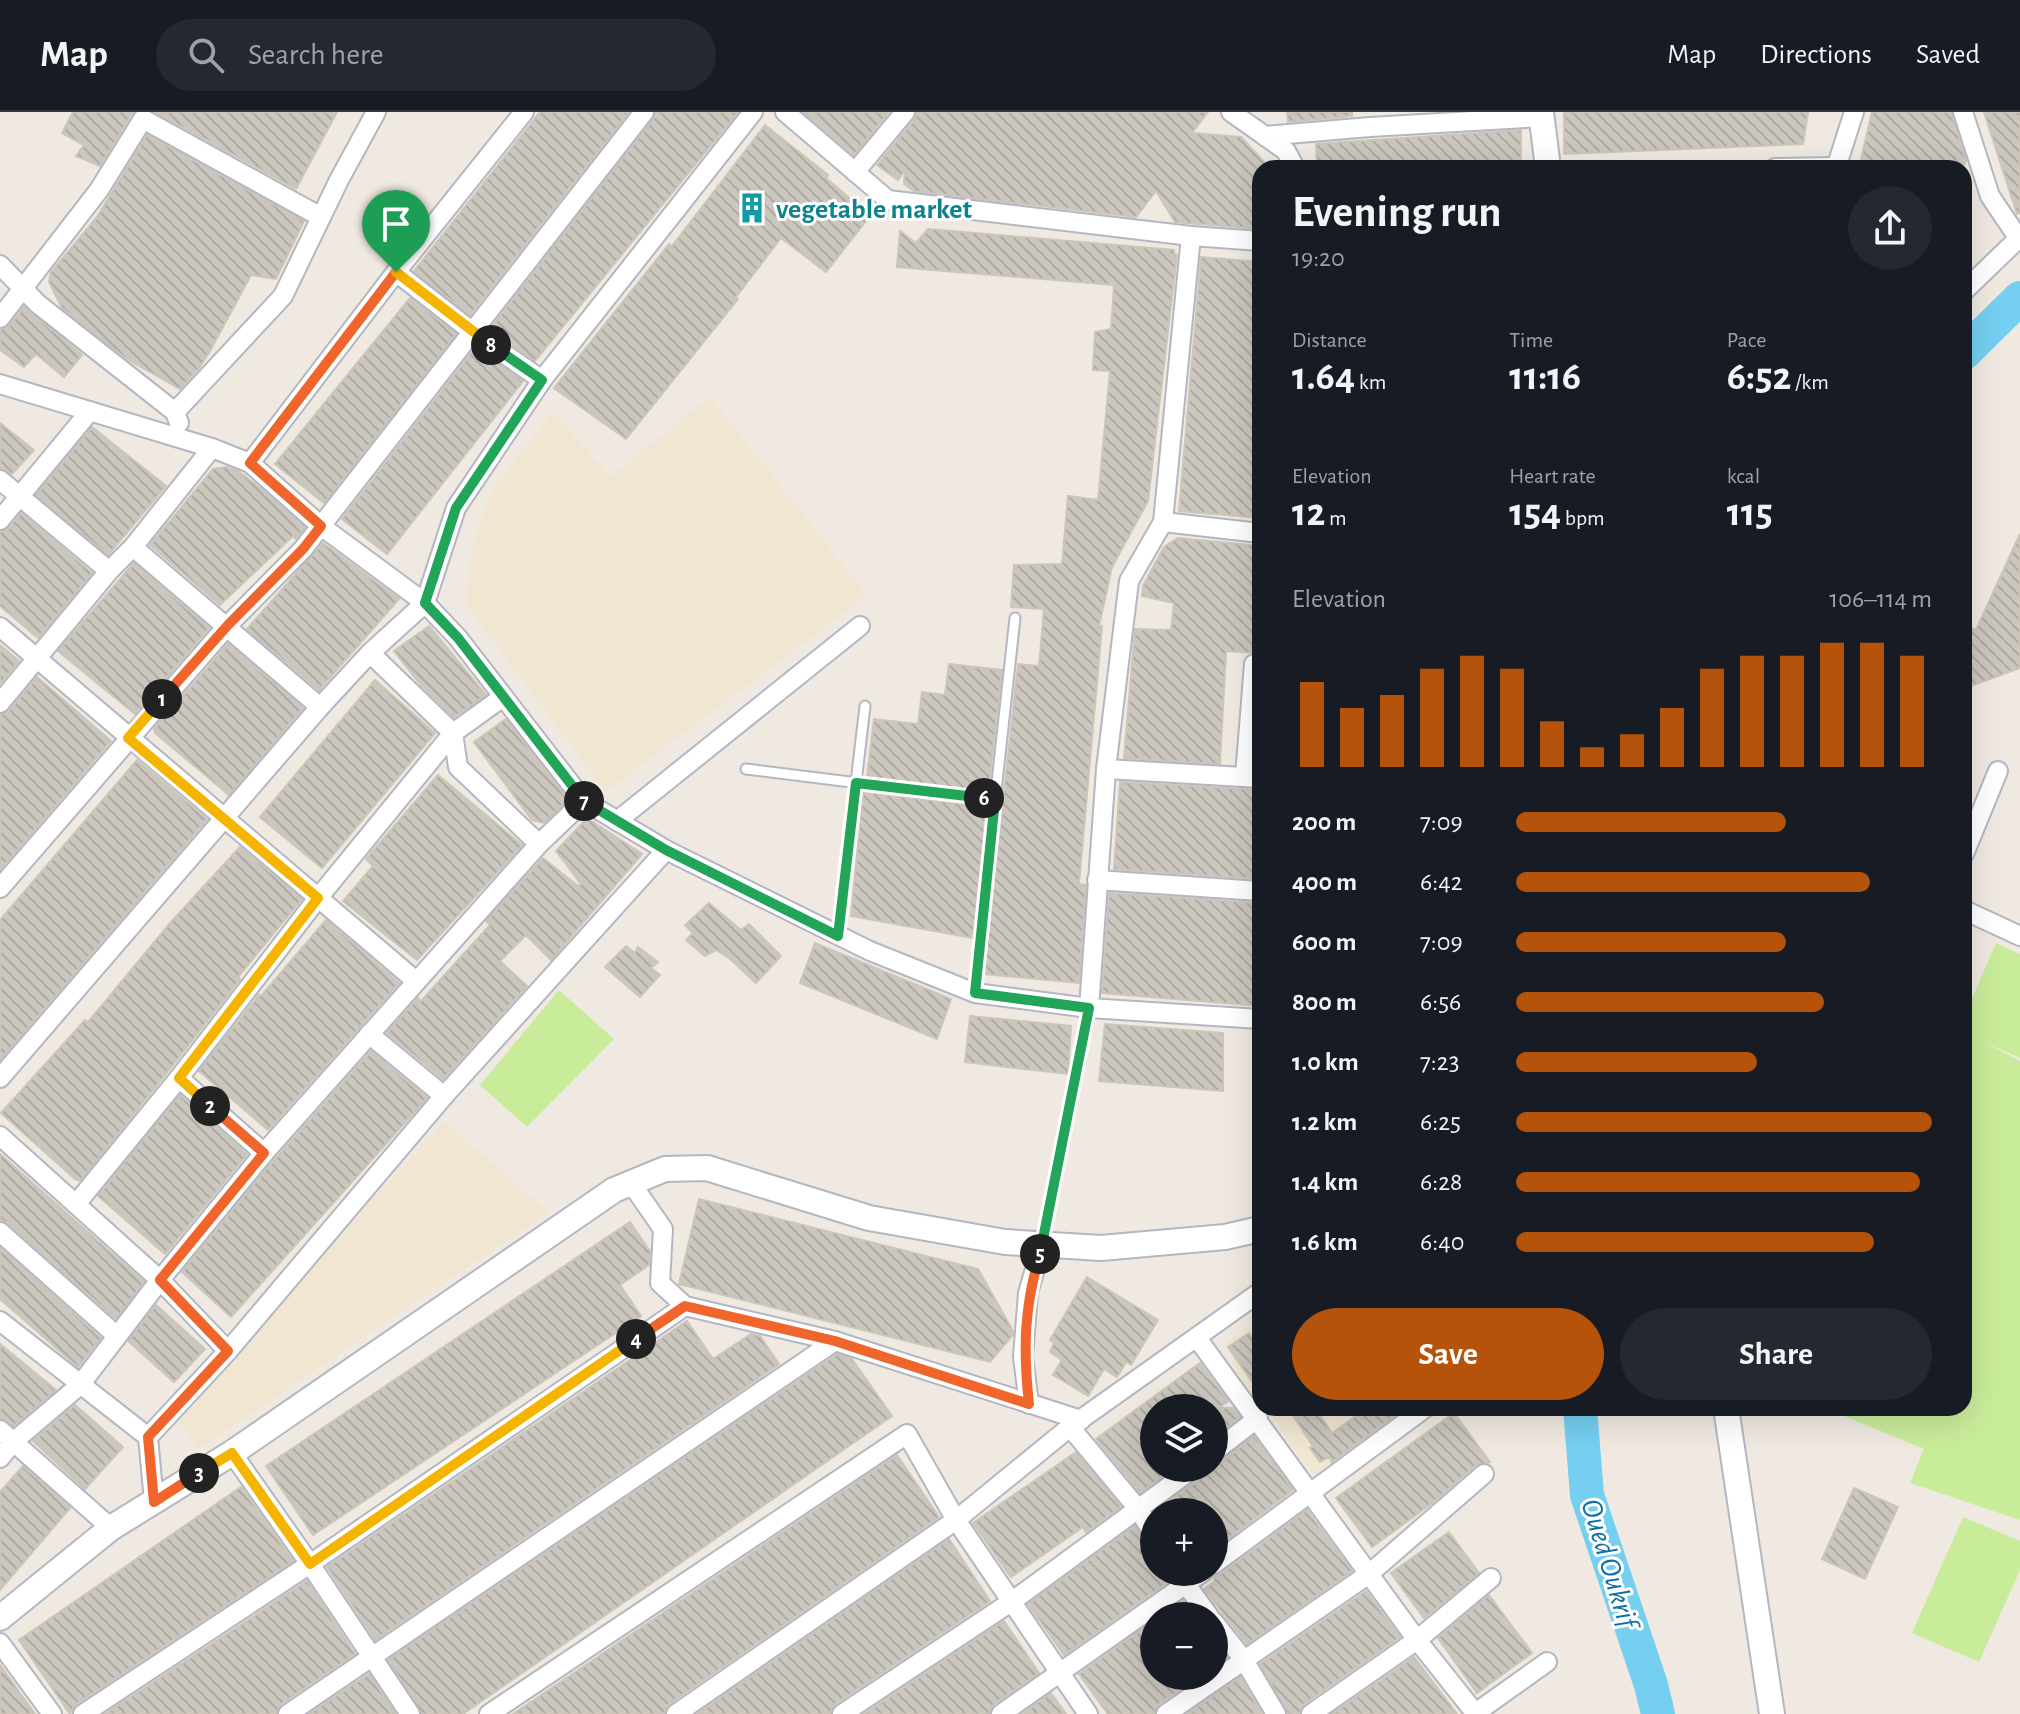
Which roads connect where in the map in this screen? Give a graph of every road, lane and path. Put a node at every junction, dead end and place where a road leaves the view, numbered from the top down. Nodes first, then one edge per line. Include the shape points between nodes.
1 (376, 112) edge
2 (524, 112) edge
3 (644, 112) edge
4 (753, 112) edge
5 (785, 112) edge
6 (905, 112) edge
7 (1231, 112) edge
8 (1854, 112) edge
9 (1963, 112) edge
10 (1541, 115) edge
11 (1369, 120) edge
12 (1260, 125) edge
13 (1291, 160) edge
14 (1547, 160) edge
15 (1838, 160) edge
16 (855, 172) junction
17 (321, 217) junction
18 (1191, 236) junction
19 (2019, 238) edge
20 (1252, 240) edge
21 (0, 265) edge
22 (396, 272) junction
23 (1972, 283) edge
24 (24, 289) junction
25 (0, 318) edge
26 (474, 333) junction
27 (542, 380) junction
28 (0, 384) edge
29 (90, 411) junction
30 (175, 412) junction
31 (186, 440) junction
32 (212, 448) junction
33 (250, 463) junction
34 (0, 480) edge
35 (20, 495) junction
36 (0, 520) edge
37 (1163, 522) junction
38 (321, 526) junction
39 (1252, 532) edge
40 (133, 547) junction
41 (109, 571) junction
42 (425, 603) junction
43 (1015, 618) dead end
44 (228, 625) junction
45 (860, 626) dead end
46 (0, 627) edge
47 (370, 653) junction
48 (38, 658) junction
49 (503, 697) junction
50 (0, 703) edge
51 (865, 706) dead end
52 (320, 707) junction
53 (453, 733) junction
54 (128, 738) junction
55 (746, 769) dead end
56 (1106, 769) junction
57 (1998, 771) dead end
58 (1252, 777) edge
59 (856, 783) junction
60 (995, 800) junction
61 (584, 801) junction
62 (225, 819) junction
63 (617, 821) junction
64 (1972, 834) edge
65 (539, 844) junction
66 (666, 850) junction
67 (1097, 880) junction
68 (0, 888) edge
69 (1252, 890) edge
70 (318, 898) junction
71 (1972, 914) edge
72 (838, 936) junction
73 (2020, 936) edge
74 (416, 981) junction
75 (975, 993) junction
76 (1089, 1008) junction
77 (1252, 1018) edge
78 (369, 1034) junction
79 (0, 1078) edge
80 (179, 1078) junction
81 (444, 1096) junction
82 (0, 1136) edge
83 (264, 1153) junction
84 (631, 1183) junction
85 (76, 1204) junction
86 (1252, 1231) edge
87 (0, 1232) edge
88 (1042, 1245) junction
89 (160, 1280) junction
90 (1252, 1298) edge
91 (685, 1306) junction
92 (0, 1321) edge
93 (117, 1336) junction
94 (1197, 1338) junction
95 (835, 1341) junction
96 (228, 1351) junction
97 (80, 1385) junction
98 (1029, 1404) junction
99 (1252, 1410) edge
100 (1414, 1416) edge
101 (1729, 1416) edge
102 (1258, 1418) joint
103 (1076, 1424) junction
104 (7, 1436) edge
105 (148, 1437) junction
106 (1228, 1441) edge
107 (232, 1453) junction
108 (0, 1458) edge
109 (1484, 1474) dead end
110 (1176, 1482) edge
111 (1310, 1493) junction
112 (154, 1502) junction
113 (1139, 1510) junction
114 (956, 1520) junction
115 (111, 1528) junction
116 (1228, 1554) edge
117 (310, 1564) junction
118 (1369, 1574) junction
119 (1491, 1578) dead end
120 (1172, 1586) edge
121 (1186, 1586) edge
122 (1011, 1602) junction
123 (1198, 1602) edge
124 (0, 1618) edge
125 (1228, 1640) edge
126 (1417, 1640) junction
127 (0, 1643) edge
128 (371, 1658) junction
129 (1244, 1660) junction
130 (1547, 1662) dead end
131 (1060, 1673) junction
132 (52, 1714) edge
133 (83, 1714) edge
134 (288, 1714) edge
135 (410, 1714) edge
136 (489, 1714) edge
137 (676, 1714) edge
138 (842, 1714) edge
139 (1001, 1714) edge
140 (1088, 1714) edge
141 (1166, 1714) edge
142 (1276, 1714) edge
143 (1311, 1714) edge
144 (1475, 1714) edge
145 (1772, 1714) edge

1 - 17 street
2 - 22 street
3 - 26 street
4 - 27 street
5 - 16 street
6 - 16 street
7 - 12 street
8 - 15 street
9 - 19 street via 1990,196
10 - 11 street
10 - 14 street
11 - 12 street
12 - 13 street
16 - 18 street via 888,200
17 - 24 street via 143,119 99,190
17 - 30 street via 283,296
18 - 20 street
18 - 37 street
19 - 23 street
21 - 24 street
22 - 26 street
22 - 33 street
24 - 25 street
24 - 30 street
26 - 27 street
26 - 38 street
27 - 42 street via 456,508
28 - 29 street
29 - 31 street
29 - 35 street
30 - 31 street
31 - 32 street
32 - 33 street
32 - 40 street
33 - 38 street
34 - 35 street
35 - 36 street
35 - 41 street
37 - 39 street
37 - 56 street via 1129,581
38 - 42 street
38 - 44 street
40 - 41 street
40 - 44 street
41 - 48 street
42 - 47 street
42 - 49 street
43 - 60 lane
44 - 52 street
44 - 54 street
45 - 63 street
46 - 48 street
47 - 52 street
47 - 53 street
48 - 50 street
48 - 54 street
49 - 53 street
49 - 61 street
51 - 59 lane
52 - 62 street
53 - 65 street via 458,767
53 - 70 street
54 - 62 street
54 - 68 street
55 - 59 lane
56 - 58 street
56 - 67 street
57 - 64 street
59 - 60 lane
59 - 72 lane
60 - 75 lane
61 - 63 street
61 - 65 street
62 - 70 street
62 - 79 street
63 - 66 street
65 - 74 street
66 - 72 street
66 - 81 street
67 - 69 street
67 - 76 street
70 - 74 street
70 - 80 street
71 - 73 street
72 - 75 street
74 - 78 street
75 - 76 street
76 - 77 street
76 - 88 path
78 - 81 street
78 - 83 street
80 - 83 street
80 - 85 street
81 - 96 street
82 - 85 street
83 - 89 street
84 - 88 street via 665,1169 707,1168 869,1218
84 - 91 street via 663,1229 660,1283
84 - 107 street
85 - 89 street
86 - 88 street via 1101,1248
87 - 93 street
88 - 98 street via 1028,1293 1023,1357
89 - 93 street
89 - 96 street
90 - 94 street
91 - 95 street
91 - 117 street
92 - 97 street
93 - 97 street
94 - 99 street
94 - 103 street
95 - 98 street
95 - 128 street
96 - 105 street
97 - 104 street
97 - 105 street
98 - 103 street
100 - 111 street
101 - 145 street
102 - 106 street
102 - 111 street
103 - 113 street
103 - 114 street
104 - 108 street
104 - 115 street
105 - 112 street
107 - 112 street
107 - 117 street
109 - 118 street
110 - 113 street
111 - 116 street
111 - 118 street
112 - 115 street
113 - 122 street
114 - 122 street
114 - 136 street via 907,1434
114 - 137 street
115 - 124 street
117 - 128 street
117 - 133 street
118 - 126 street
118 - 129 street
119 - 126 street
120 - 131 street
121 - 123 street
122 - 131 street
122 - 138 street
125 - 129 street
126 - 143 street
126 - 144 street
127 - 132 street
128 - 134 street
128 - 135 street
129 - 141 street
129 - 142 street
130 - 144 street
131 - 139 street
131 - 140 street

